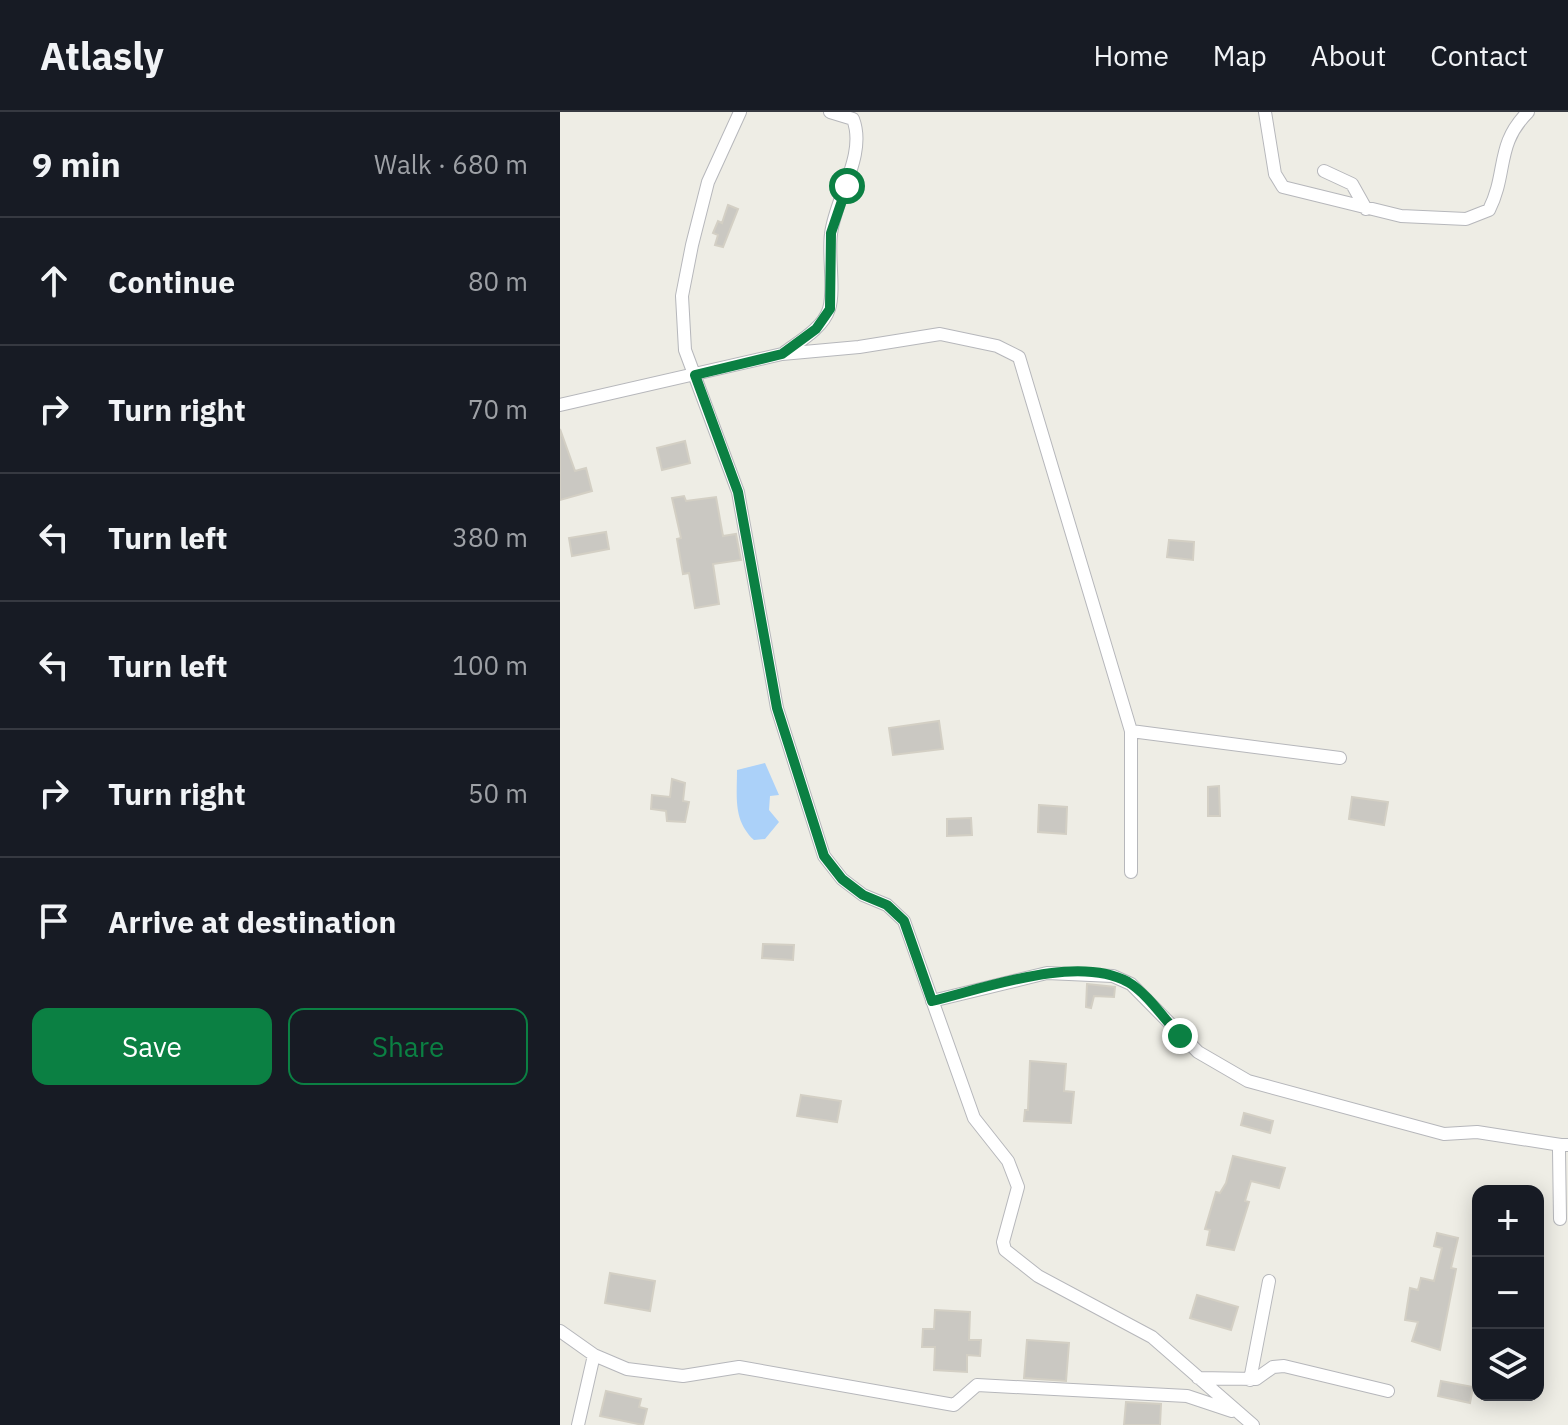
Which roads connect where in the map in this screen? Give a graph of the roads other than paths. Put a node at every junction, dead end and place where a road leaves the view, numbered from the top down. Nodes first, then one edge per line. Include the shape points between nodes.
1 (740, 112) edge
2 (830, 112) edge
3 (1265, 112) edge
4 (1528, 112) edge
5 (1324, 171) dead end
6 (1366, 209) junction
7 (782, 354) junction
8 (695, 375) junction
9 (560, 405) edge
10 (1131, 731) junction
11 (1340, 758) dead end
12 (1131, 872) dead end
13 (932, 1001) junction
14 (1564, 1145) edge
15 (1560, 1219) dead end
16 (1269, 1281) dead end
17 (560, 1331) edge
18 (594, 1355) junction
19 (1198, 1378) junction
20 (1250, 1380) junction
21 (1388, 1391) dead end
22 (1240, 1414) junction
23 (578, 1425) edge
24 (1253, 1425) edge

1 - 8 street via 708,182 682,296 685,350
2 - 7 street via 853,119 856,129 847,186 831,233 830,309 816,329
3 - 6 street via 1275,174 1283,187
4 - 6 street via 1505,140 1501,176 1489,210 1466,219
5 - 6 street via 1352,184
7 - 8 street
7 - 10 street via 940,334 997,346 1019,357
8 - 9 street
8 - 13 street via 738,492 777,708 824,856 842,879 904,921
10 - 11 street
10 - 12 street
13 - 14 street via 1047,973 1113,976 1131,984 1198,1052 1248,1081 1444,1134 1477,1132
13 - 19 street via 974,1118 1008,1161 1018,1187 1005,1250 1038,1276 1152,1337
14 - 15 street
16 - 20 street
17 - 18 street
18 - 22 street via 627,1369 683,1376 739,1367 954,1405 977,1385 1065,1387 1187,1396
18 - 23 street
19 - 20 street
19 - 22 street
20 - 21 street via 1284,1366
22 - 24 street

